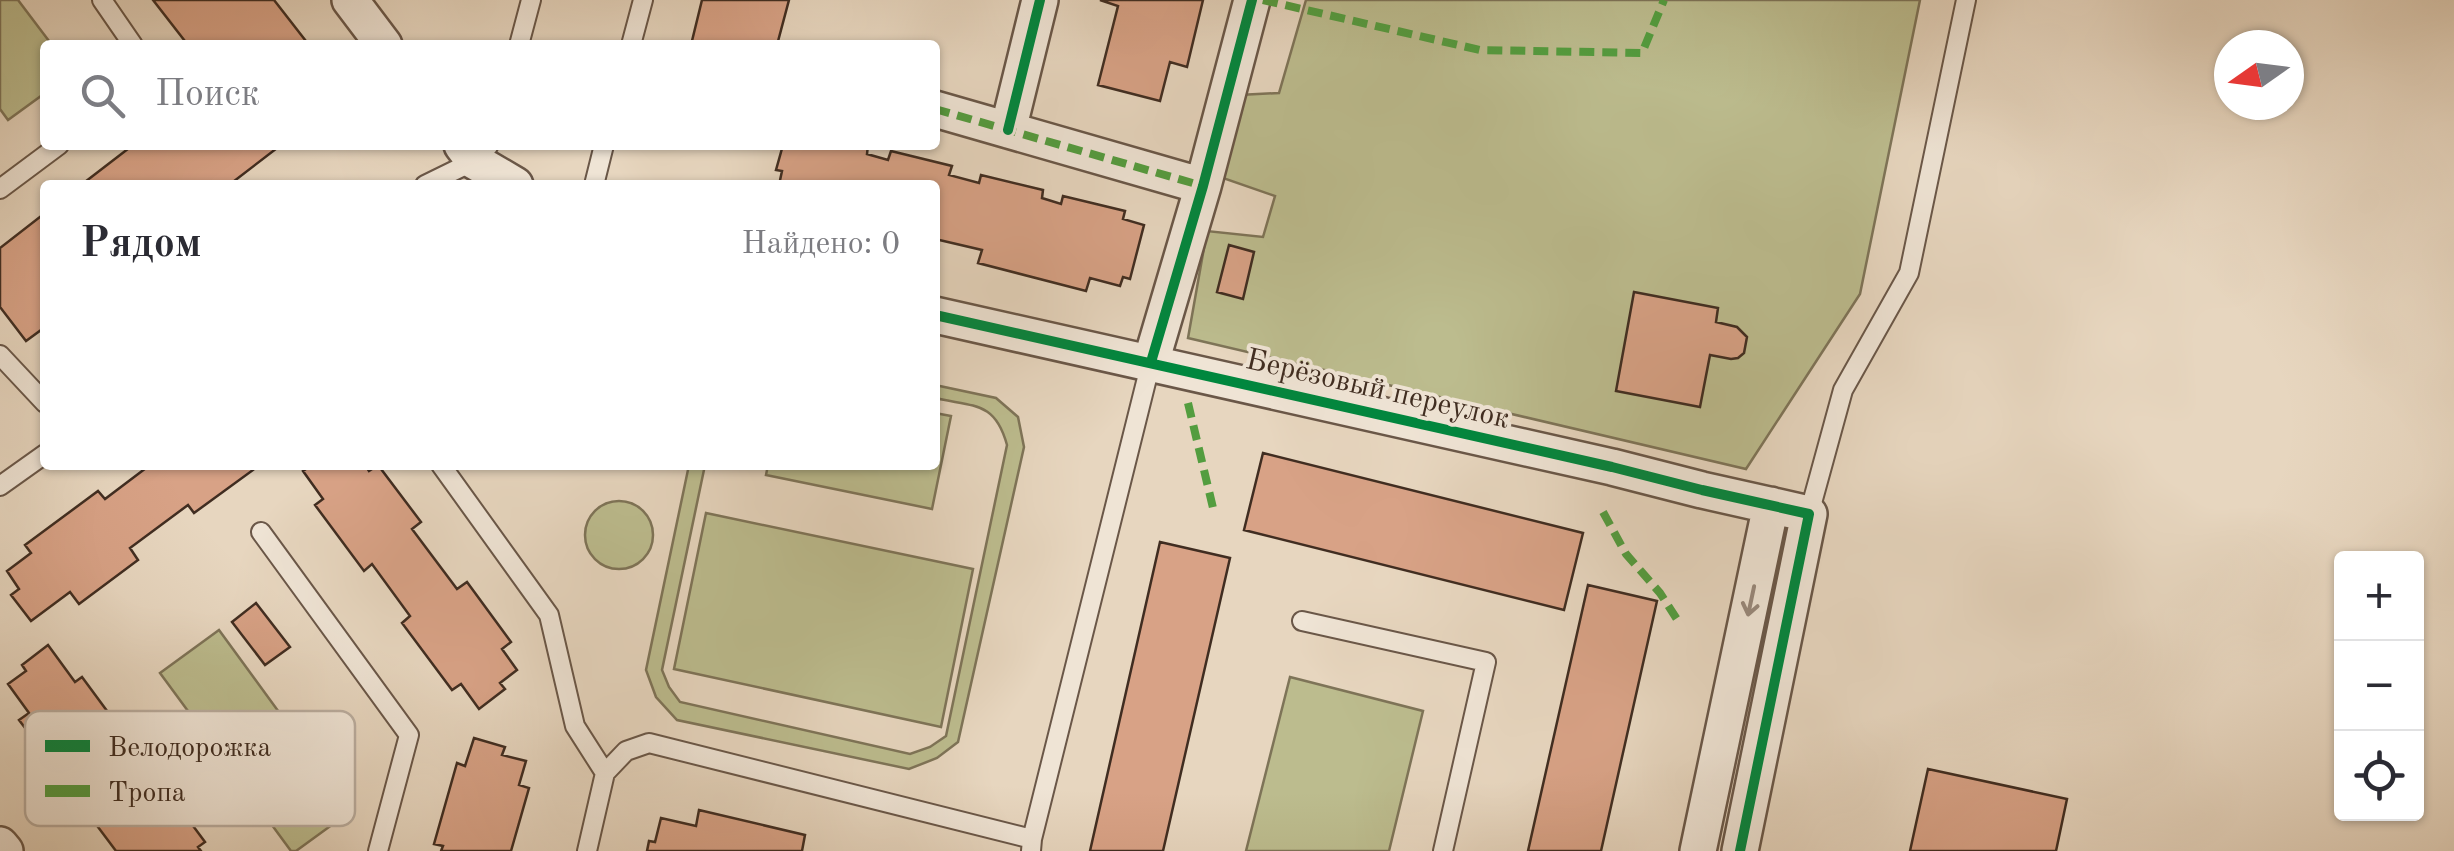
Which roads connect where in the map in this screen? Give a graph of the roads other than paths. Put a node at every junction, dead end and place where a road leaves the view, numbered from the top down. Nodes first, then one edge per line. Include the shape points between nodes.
1 (102, 0) edge
2 (350, 0) edge
3 (530, 0) edge
4 (643, 0) edge
5 (1040, 0) edge
6 (1252, 0) edge
7 (1966, 0) edge
8 (130, 40) edge
9 (380, 40) edge
10 (520, 40) edge
11 (632, 40) edge
12 (940, 111) edge
13 (1008, 130) junction
14 (51, 150) edge
15 (475, 150) edge
16 (603, 150) edge
17 (432, 180) edge
18 (509, 180) edge
19 (595, 180) edge
20 (1203, 186) junction
21 (0, 189) edge
22 (940, 315) edge
23 (0, 355) edge
24 (1151, 362) junction
25 (40, 398) edge
26 (40, 458) edge
27 (446, 470) edge
28 (0, 486) edge
29 (1771, 506) junction
30 (1810, 514) junction
31 (260, 532) dead end
32 (1302, 622) dead end
33 (606, 772) junction
34 (0, 845) edge
35 (1032, 845) edge
36 (5, 851) edge
37 (378, 851) edge
38 (586, 851) edge
39 (1442, 851) edge
40 (1698, 851) edge
41 (1740, 851) edge

1 - 8 lane
2 - 9 street
3 - 10 lane
4 - 11 lane
5 - 13 street
6 - 20 street
7 - 30 lane via 1910,273 1843,390
12 - 13 street
13 - 20 street
14 - 21 lane
15 - 17 lane
15 - 18 street
16 - 19 lane
20 - 24 street
22 - 24 street, Берёзовый переулок
23 - 25 lane
24 - 29 street, Берёзовый переулок
24 - 35 lane
26 - 28 lane
27 - 33 lane via 549,615 574,726
29 - 30 street, Берёзовый переулок
29 -> 40 street
30 - 41 street
31 - 37 lane via 409,735
32 - 39 lane via 1486,662
33 - 35 lane via 626,751 649,743
33 - 38 lane
34 - 36 street

